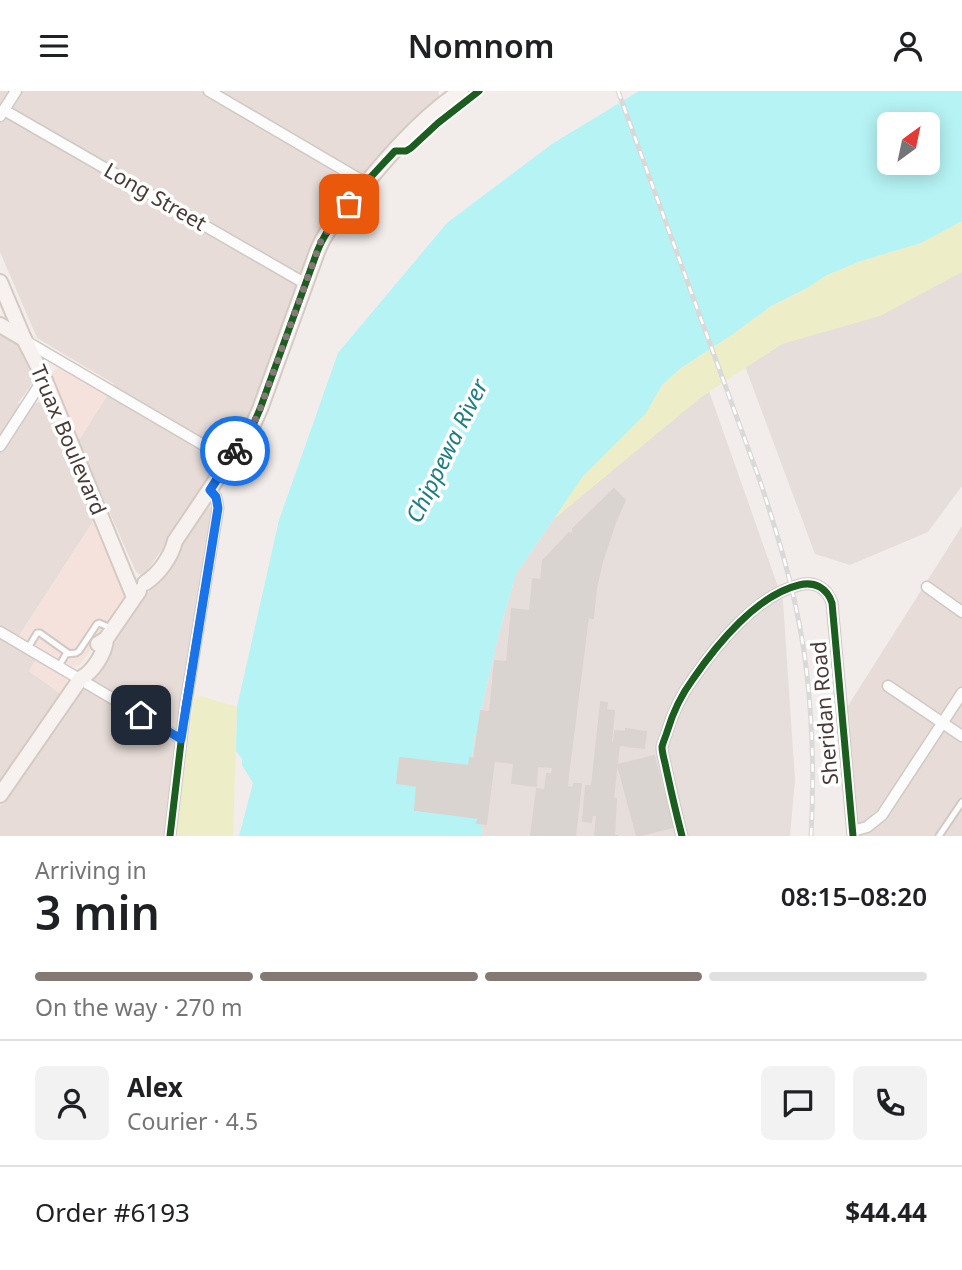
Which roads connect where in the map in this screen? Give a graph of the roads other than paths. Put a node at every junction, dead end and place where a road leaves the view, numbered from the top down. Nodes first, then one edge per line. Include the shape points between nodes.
1 (16, 91) edge
2 (209, 91) edge
3 (452, 93) edge
4 (2, 113) edge
5 (366, 183) junction
6 (0, 282) edge
7 (306, 284) junction
8 (0, 325) edge
9 (24, 339) junction
10 (44, 379) junction
11 (0, 446) edge
12 (229, 460) junction
13 (210, 490) junction
14 (927, 587) dead end
15 (134, 597) junction
16 (962, 611) edge
17 (0, 632) edge
18 (109, 634) junction
19 (28, 648) junction
20 (68, 653) junction
21 (59, 666) junction
22 (80, 678) junction
23 (888, 685) dead end
24 (962, 693) edge
25 (943, 722) junction
26 (962, 736) edge
27 (181, 739) junction
28 (0, 795) edge
29 (962, 802) edge
30 (853, 834) edge
31 (170, 836) edge
32 (682, 836) edge
33 (939, 836) edge

1 - 4 street
2 - 5 street
3 - 5 street
4 - 7 street, Long Street
5 - 7 street via 321,241
6 - 9 street, Truax Boulevard
7 - 12 street via 253,425
8 - 9 street
9 - 10 street, Truax Boulevard
9 - 12 street
10 - 11 street
10 - 15 street, Truax Boulevard
12 - 13 street
13 - 15 street via 154,577
13 - 27 street via 218,508
14 - 16 street
15 - 18 street
17 - 19 street
18 - 20 lane via 99,623 79,651
18 - 22 street via 80,670
19 - 20 lane via 40,633
19 - 21 street
20 - 21 lane
21 - 22 street
22 - 27 street
22 - 28 street
23 - 25 street
24 - 25 street
25 - 26 street
25 - 30 street via 882,815
27 - 31 street
29 - 33 lane
30 - 32 street, Sheridan Road via 832,603 824,589 808,583 783,589 762,601 692,679 673,711 662,748

